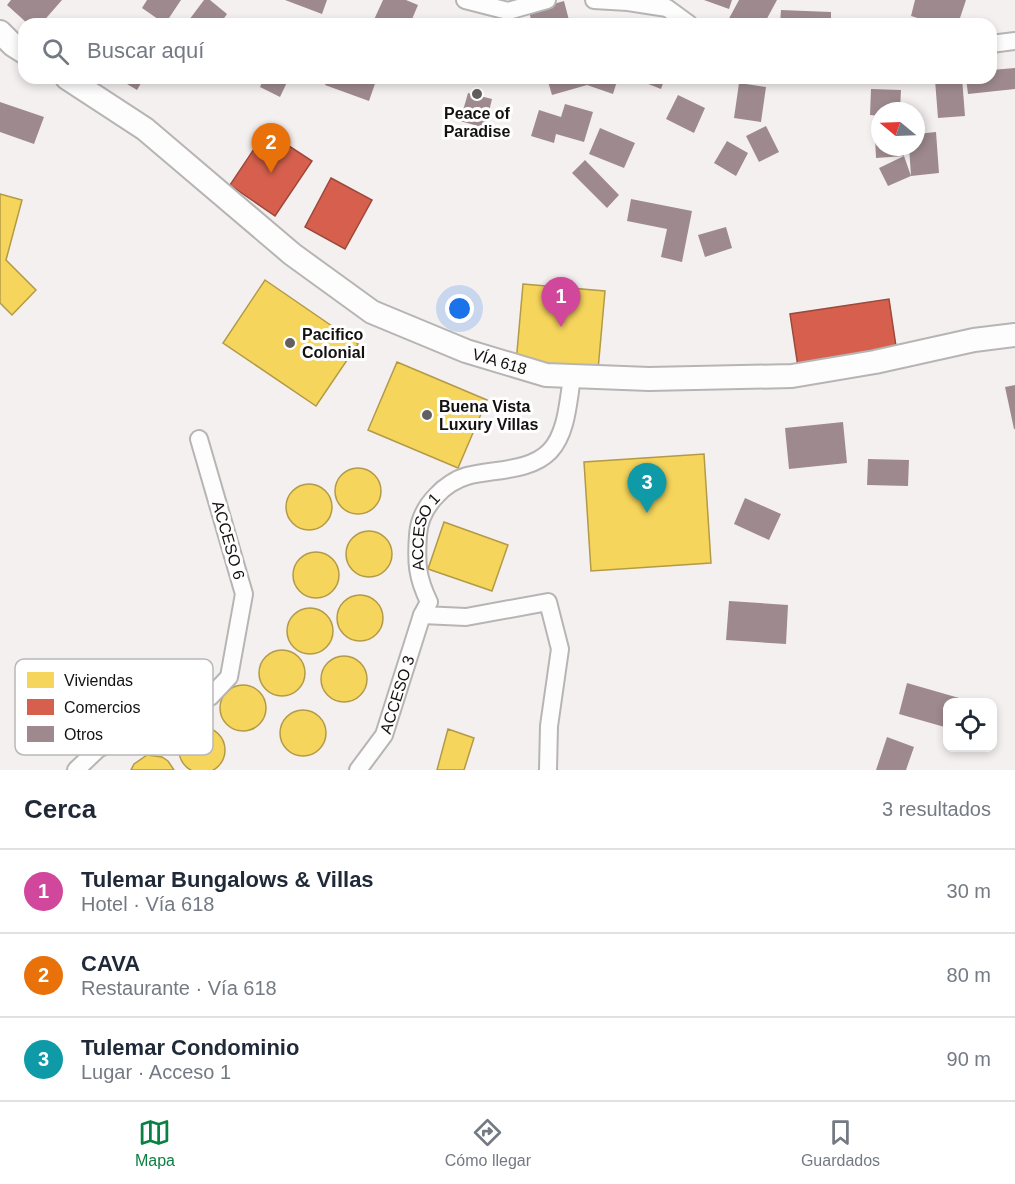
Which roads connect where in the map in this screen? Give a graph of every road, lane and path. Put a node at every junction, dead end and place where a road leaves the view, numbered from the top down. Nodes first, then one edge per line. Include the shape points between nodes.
1 (465, 0) edge
2 (547, 0) edge
3 (594, 0) edge
4 (681, 18) edge
5 (0, 32) edge
6 (1015, 41) edge
7 (997, 43) edge
8 (18, 48) edge
9 (76, 84) edge
10 (1015, 335) edge
11 (572, 378) junction
12 (199, 439) dead end
13 (422, 615) junction
14 (213, 694) edge
15 (92, 755) edge
16 (76, 770) edge
17 (358, 770) edge
18 (548, 770) edge

1 - 2 street via 508,11
3 - 4 street via 667,8
5 - 8 street
6 - 7 street
9 - 11 street, VÍA 618 via 145,129 292,254 372,312 466,351 546,375
10 - 11 street, VÍA 618 via 792,376
11 - 13 street, ACCESO 1 via 563,429 550,452 527,465 465,476 444,488 427,505 418,524 416,565 429,602
12 - 14 street, ACCESO 6 via 244,594 229,677
13 - 17 street, ACCESO 3 via 384,735
13 - 18 street via 466,617 548,602 560,649 549,726
15 - 16 street, ACCESO 6

